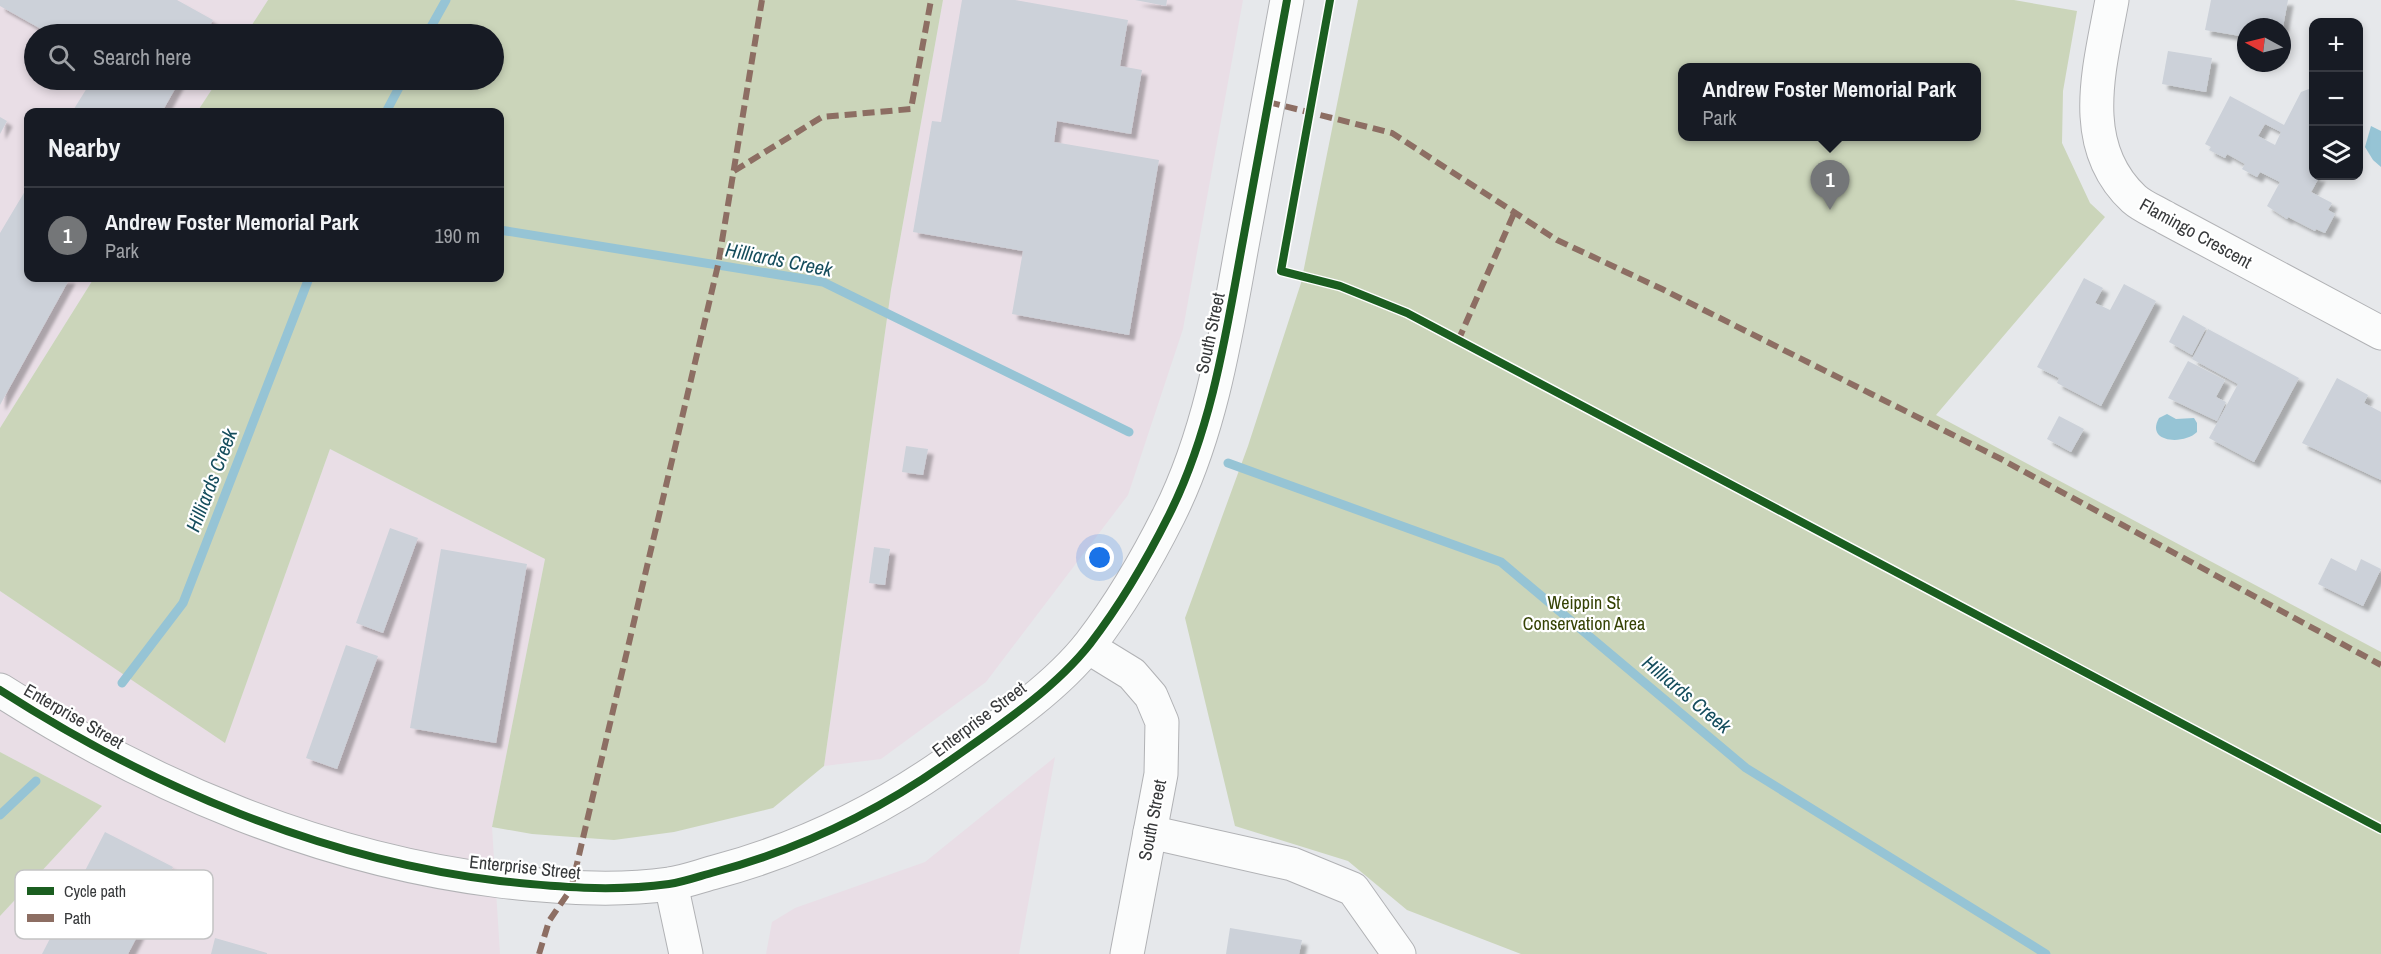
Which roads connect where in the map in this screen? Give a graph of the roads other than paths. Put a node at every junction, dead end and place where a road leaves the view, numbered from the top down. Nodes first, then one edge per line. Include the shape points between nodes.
1 (1287, 0) edge
2 (2112, 0) edge
3 (2381, 333) edge
4 (1088, 647) junction
5 (0, 690) edge
6 (1150, 832) junction
7 (671, 884) junction
8 (686, 954) edge
9 (1127, 954) edge
10 (1399, 954) edge

1 - 4 street, South Street via 1220,366 1197,446 1170,514
2 - 3 street, Flamingo Crescent via 2095,111 2101,144 2114,174 2135,200
4 - 6 street, South Street via 1132,674 1151,696 1162,722 1161,774
4 - 7 street, Enterprise Street via 1022,710 904,792 766,859
5 - 7 street, Enterprise Street via 115,757 208,802 281,830 442,873 571,889
6 - 9 street, South Street
6 - 10 street via 1292,864 1353,889
7 - 8 street

